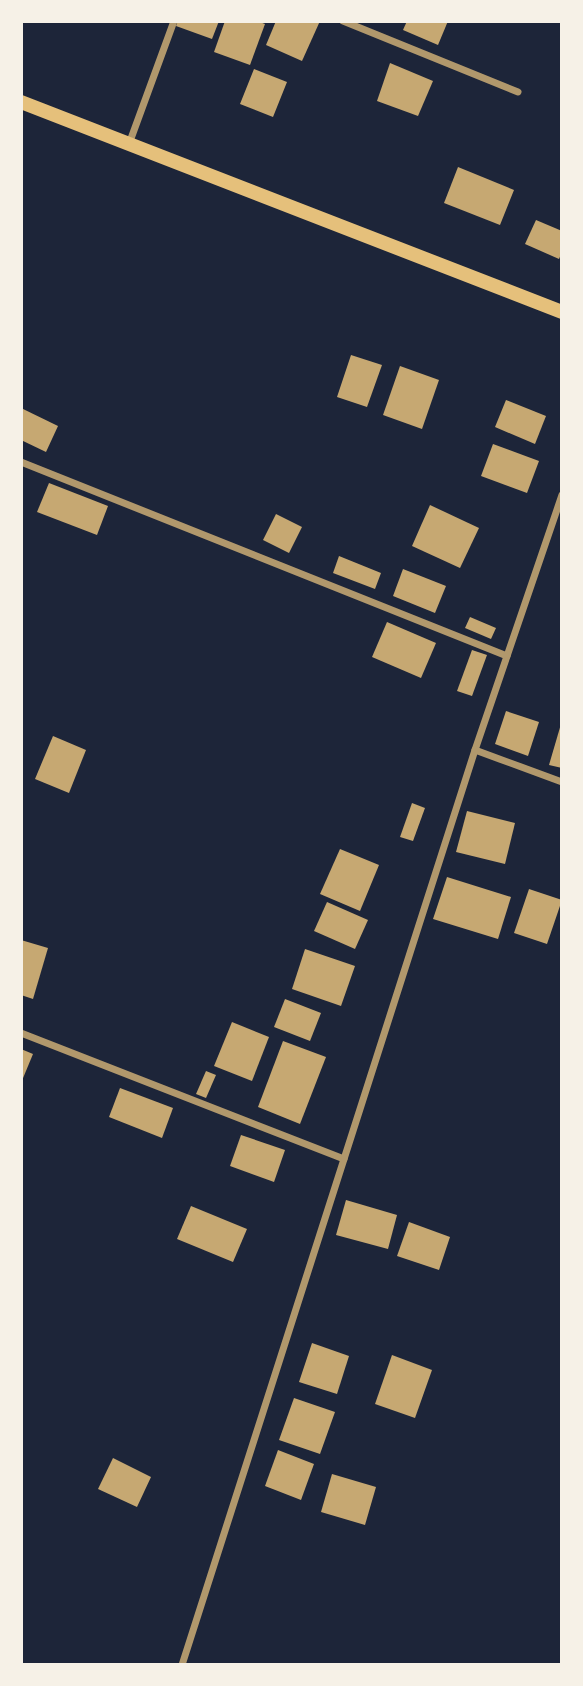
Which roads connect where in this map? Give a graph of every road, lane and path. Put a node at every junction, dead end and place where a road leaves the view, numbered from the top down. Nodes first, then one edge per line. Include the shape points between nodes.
1 (174, 21) edge
2 (343, 21) edge
3 (518, 92) dead end
4 (21, 102) edge
5 (130, 144) junction
6 (562, 312) edge
7 (21, 462) edge
8 (562, 495) edge
9 (507, 656) junction
10 (475, 750) junction
11 (562, 782) edge
12 (21, 1033) edge
13 (344, 1159) junction
14 (182, 1665) edge

1 - 5 street
2 - 3 street
4 - 5 main road
5 - 6 main road
7 - 9 street
8 - 9 street
9 - 10 street
10 - 11 street
10 - 13 street
12 - 13 street
13 - 14 street

